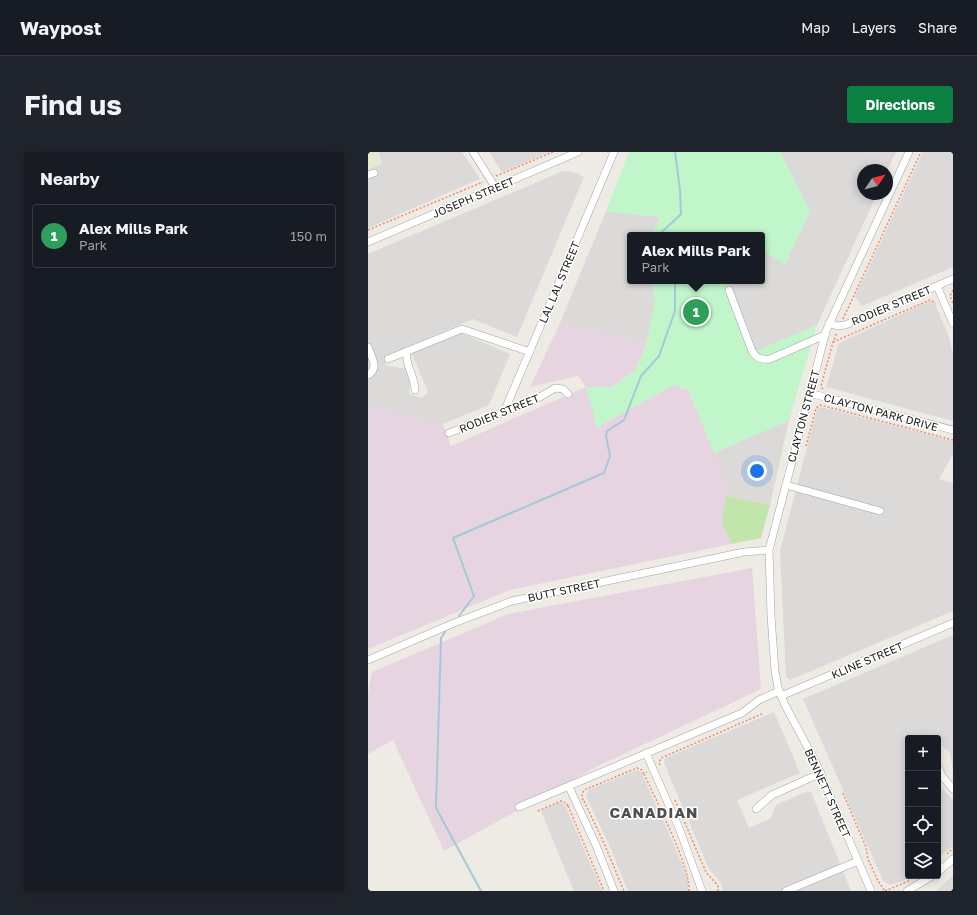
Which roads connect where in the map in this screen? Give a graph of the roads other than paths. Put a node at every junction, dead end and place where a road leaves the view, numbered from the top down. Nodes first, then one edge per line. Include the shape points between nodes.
1 (473, 152) edge
2 (578, 152) edge
3 (614, 152) edge
4 (909, 152) edge
5 (495, 187) junction
6 (368, 242) edge
7 (953, 279) edge
8 (937, 286) junction
9 (729, 290) dead end
10 (829, 323) junction
11 (953, 323) edge
12 (825, 335) junction
13 (368, 347) edge
14 (407, 351) junction
15 (530, 352) junction
16 (388, 359) dead end
17 (368, 375) edge
18 (415, 390) dead end
19 (809, 393) junction
20 (568, 394) dead end
21 (504, 412) junction
22 (953, 430) edge
23 (449, 433) dead end
24 (786, 485) junction
25 (880, 511) dead end
26 (769, 550) junction
27 (953, 623) edge
28 (368, 660) edge
29 (780, 694) junction
30 (646, 753) junction
31 (940, 771) edge
32 (821, 774) junction
33 (569, 788) junction
34 (953, 789) edge
35 (519, 807) dead end
36 (756, 809) dead end
37 (953, 859) edge
38 (858, 861) junction
39 (941, 869) edge
40 (927, 879) edge
41 (614, 891) edge
42 (702, 891) edge
43 (786, 891) edge
44 (871, 891) edge
45 (908, 891) edge

1 - 5 street
2 - 5 street, JOSEPH STREET
3 - 15 street, LAL LAL STREET
4 - 10 street, CLAYTON STREET
5 - 6 street, JOSEPH STREET
7 - 8 street, RODIER STREET
8 - 10 street, RODIER STREET via 852,322 840,326
8 - 11 street
9 - 12 street via 753,353 761,359 770,359
10 - 12 street, CLAYTON STREET
12 - 19 street, CLAYTON STREET
13 - 17 street via 375,366
14 - 15 street via 462,329
14 - 16 street
14 - 18 street via 406,357
15 - 21 street, LAL LAL STREET
19 - 22 street, CLAYTON PARK DRIVE
19 - 24 street, CLAYTON STREET
20 - 21 street, RODIER STREET via 563,388 555,388 535,400
21 - 23 street, RODIER STREET
24 - 25 street
24 - 26 street, CLAYTON STREET
26 - 28 street, BUTT STREET via 744,552 512,601
26 - 29 street, CLAYTON STREET via 775,671
27 - 29 street, KLINE STREET
29 - 30 street, KLINE STREET via 759,700 742,713
29 - 32 street, BENNETT STREET
30 - 33 street, KLINE STREET
30 - 42 street via 679,828
31 - 34 street
32 - 36 street via 774,794
32 - 38 street, BENNETT STREET
33 - 35 street, KLINE STREET
33 - 41 street
37 - 39 street
38 - 43 street
38 - 44 street, BENNETT STREET
40 - 45 street

